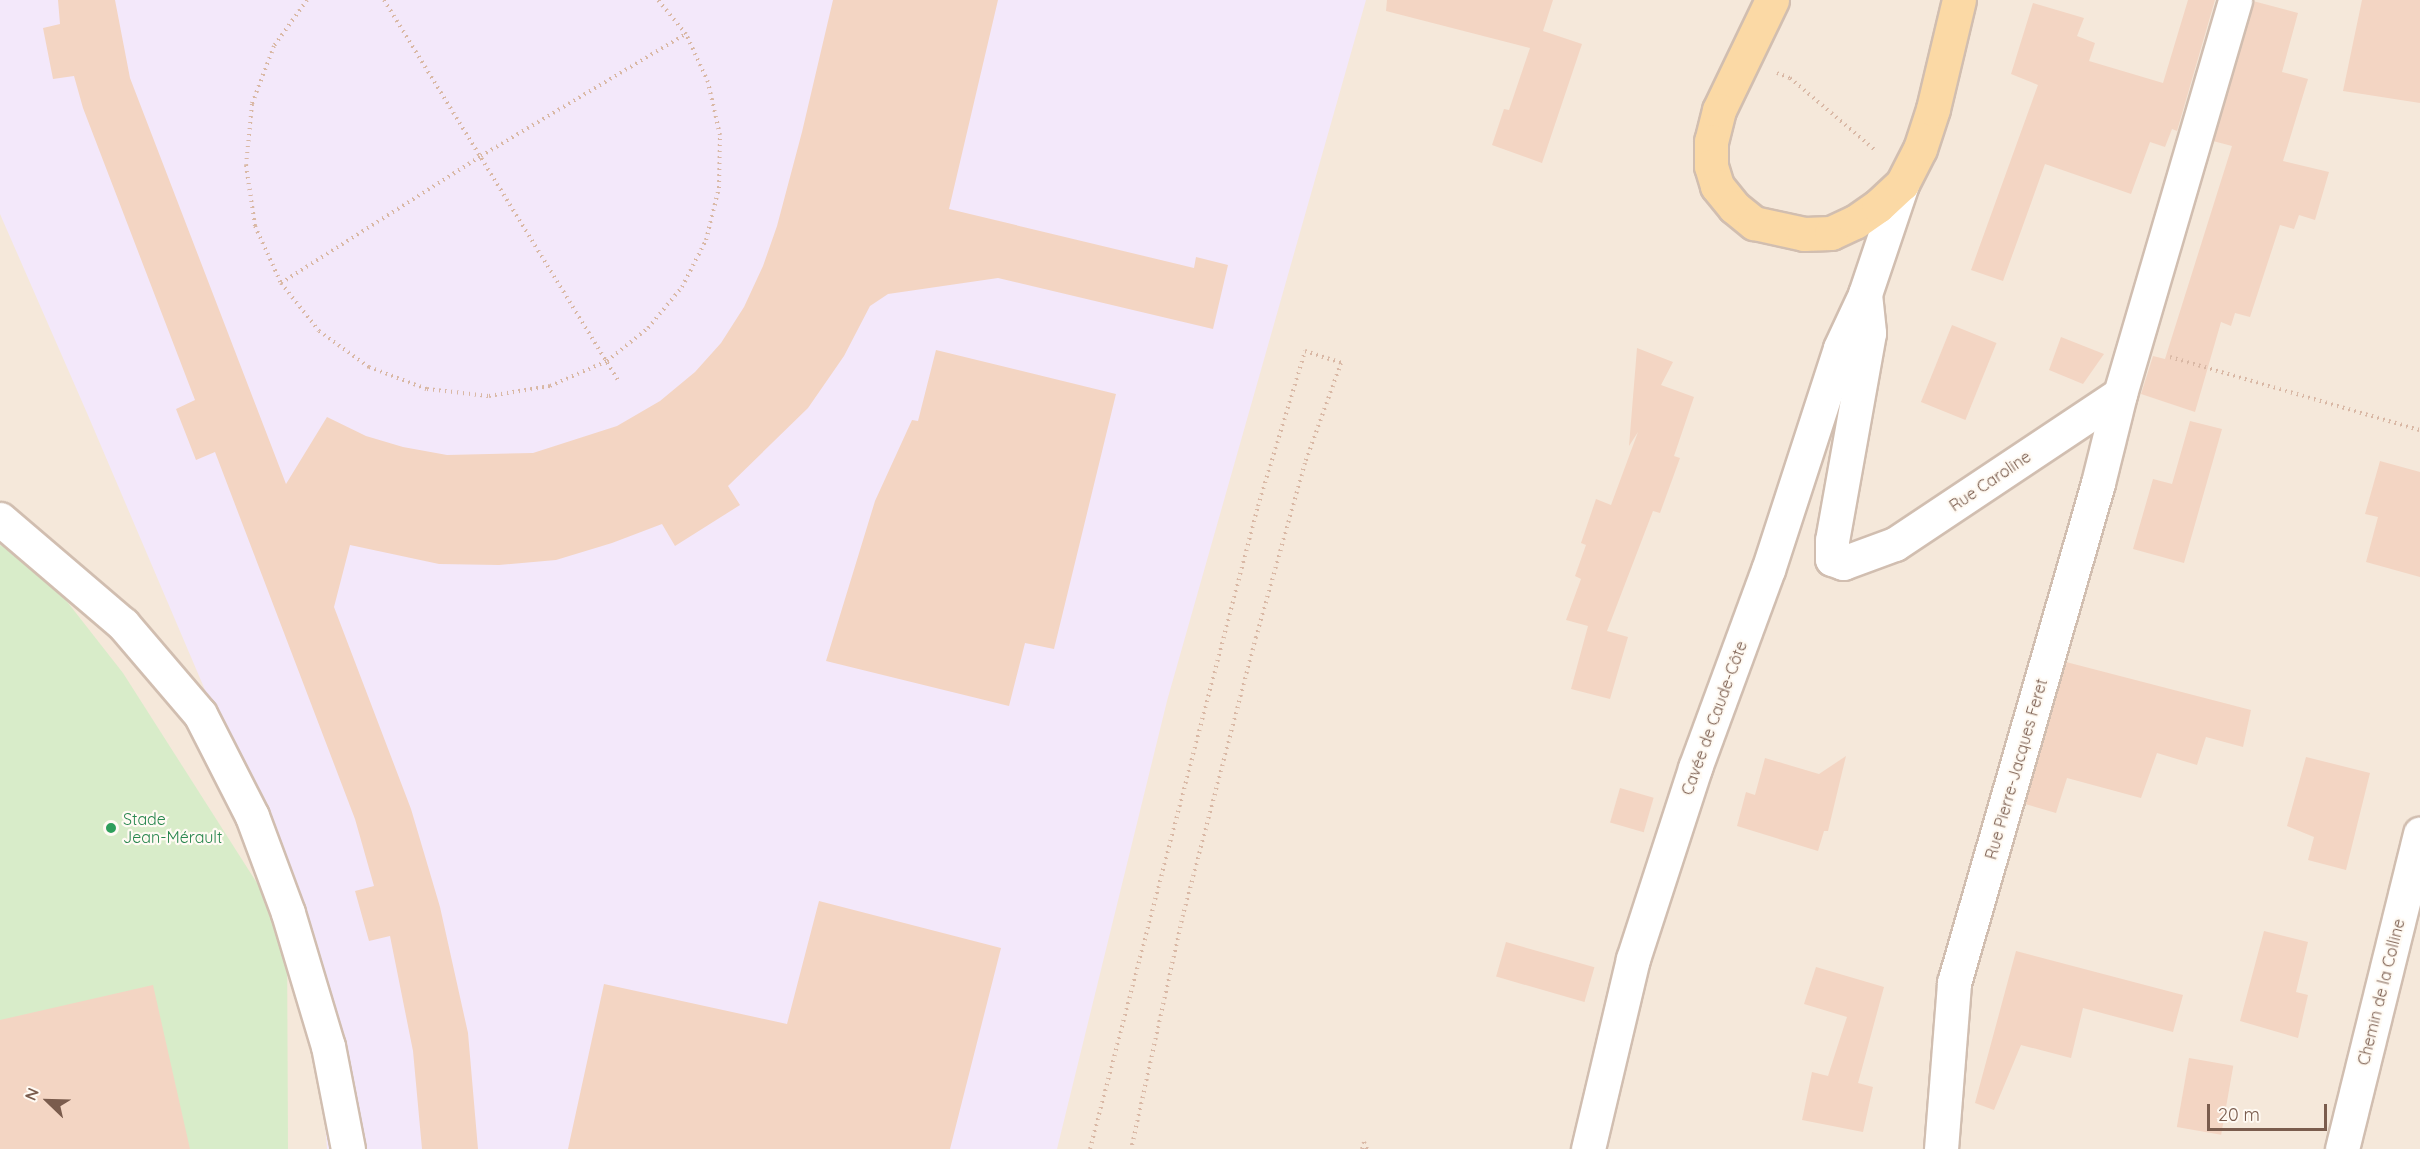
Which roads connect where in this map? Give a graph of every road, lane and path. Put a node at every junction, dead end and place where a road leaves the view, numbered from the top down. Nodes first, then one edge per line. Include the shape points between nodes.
1 (306, 0) edge
2 (384, 0) edge
3 (658, 0) edge
4 (1772, 0) edge
5 (1959, 0) edge
6 (2235, 0) edge
7 (686, 34) junction
8 (1775, 72) dead end
9 (1879, 153) dead end
10 (481, 156) junction
11 (1902, 184) junction
12 (281, 283) junction
13 (1865, 294) junction
14 (2135, 347) junction
15 (607, 361) junction
16 (619, 382) dead end
17 (2120, 394) junction
18 (2420, 430) edge
19 (0, 519) edge
20 (2420, 834) edge
21 (348, 1149) edge
22 (1090, 1149) edge
23 (1131, 1149) edge
24 (1362, 1149) edge
25 (1367, 1149) edge
26 (1588, 1149) edge
27 (1941, 1149) edge
28 (2342, 1149) edge

1 - 12 path via 274,46 252,104 246,165 255,226
2 - 10 path
3 - 7 path
4 - 11 main road via 1719,110 1711,141 1711,166 1717,186 1754,223 1804,234 1831,233 1855,222
5 - 11 main road via 1933,109 1920,149
6 - 14 street
7 - 10 path
7 - 15 path via 711,93 720,135 719,188 706,240 682,287 648,328
8 - 9 path via 1790,78
10 - 12 path
10 - 15 path
11 - 13 street, Rue Caroline
12 - 15 path via 319,331 369,367 427,390 489,396 550,386
13 - 17 street, Rue Caroline via 1869,333 1832,540 1832,560 1842,564 1895,544
13 - 26 street, Cavée de Caude-Côte via 1840,348 1768,570 1695,768 1633,959
14 - 17 street
14 - 18 path
15 - 16 path
17 - 27 street, Rue Pierre-Jacques Feret via 2095,495 1954,983
19 - 21 street via 123,624 200,714 252,816 288,913 328,1046
20 - 28 street, Chemin de la Colline
22 - 23 path via 1258,506 1305,351 1341,363 1305,463 1256,637 1183,915
24 - 25 path via 1364,1142

